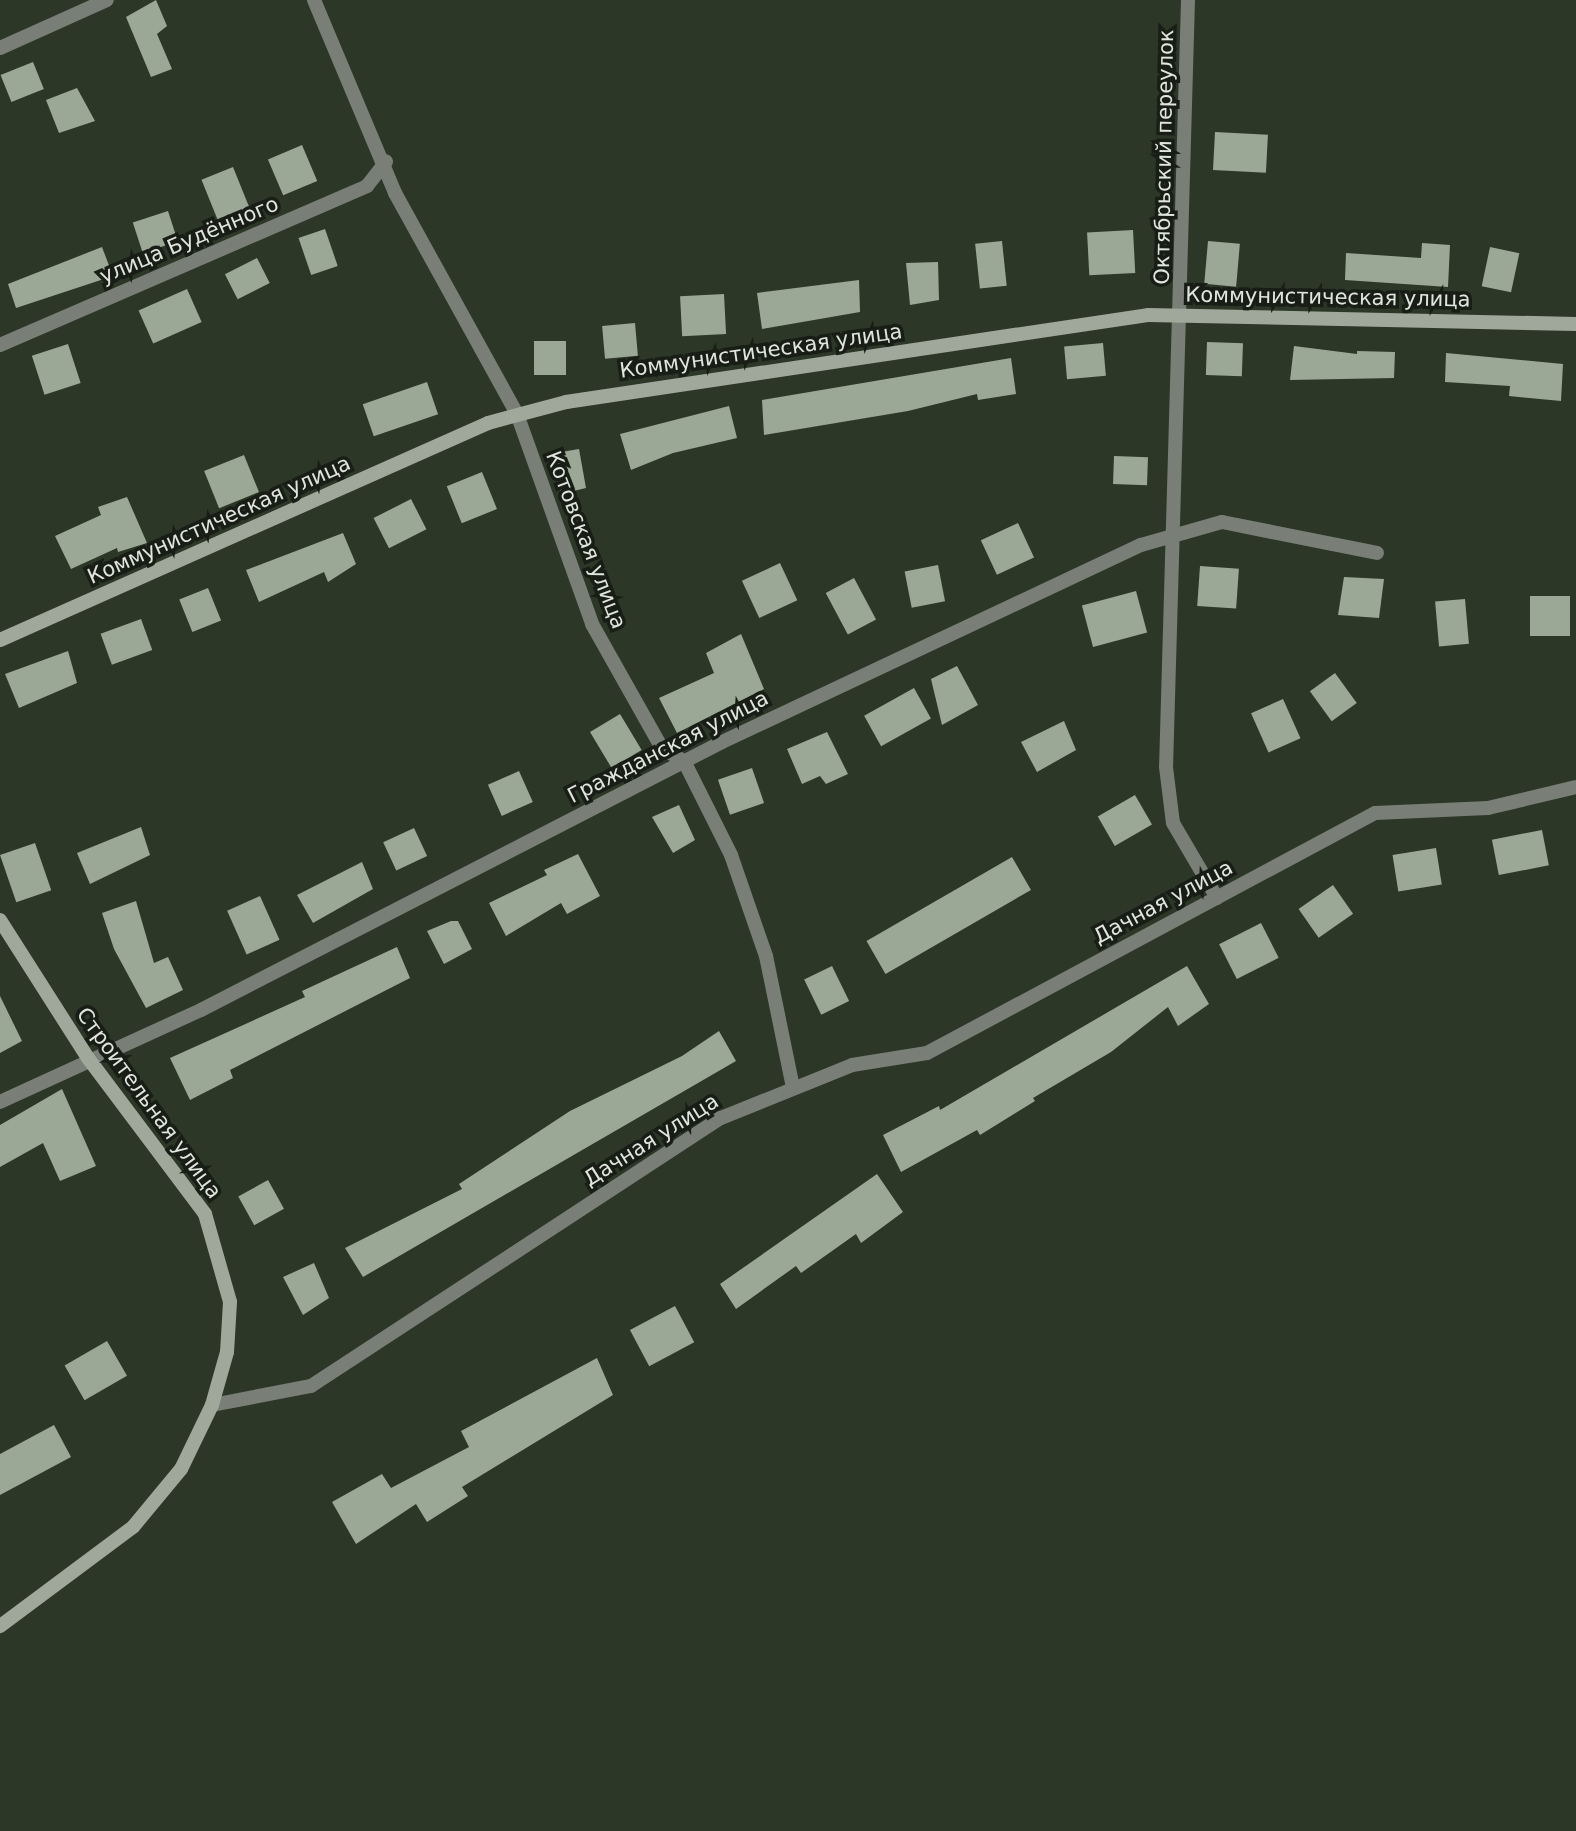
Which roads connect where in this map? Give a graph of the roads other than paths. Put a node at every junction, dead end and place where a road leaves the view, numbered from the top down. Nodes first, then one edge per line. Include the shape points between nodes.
1 (107, 0) edge
2 (314, 0) edge
3 (1188, 0) edge
4 (0, 48) edge
5 (386, 162) junction
6 (1182, 315) junction
7 (1576, 324) edge
8 (0, 345) edge
9 (517, 414) junction
10 (1175, 535) junction
11 (1377, 553) dead end
12 (0, 640) edge
13 (684, 761) junction
14 (1576, 787) edge
15 (1217, 898) junction
16 (0, 920) edge
17 (5, 943) edge
18 (88, 1058) junction
19 (793, 1088) junction
20 (0, 1102) edge
21 (212, 1405) junction
22 (0, 1626) edge

1 - 4 street
2 - 5 street, Котовская улица
3 - 6 street, Октябрьский переулок
5 - 8 street, улица Будённого via 367,186
5 - 9 street, Котовская улица via 396,193
6 - 7 street, Коммунистическая улица
6 - 9 street, Коммунистическая улица via 1135,317 566,402
6 - 10 street, Октябрьский переулок
9 - 12 street, Коммунистическая улица via 488,422
9 - 13 street, Котовская улица via 592,624 662,748
10 - 11 street, Гражданская улица via 1222,522
10 - 13 street, Гражданская улица via 1141,545
10 - 15 street via 1167,602 1166,767 1173,823
13 - 18 street, Гражданская улица via 201,1010
13 - 19 street, Котовская улица via 731,855 766,956
14 - 15 street, Дачная улица via 1488,808 1374,813
15 - 19 street, Дачная улица via 927,1053 852,1065
16 - 17 street, Строительная улица
17 - 18 street, Строительная улица
18 - 20 street, Гражданская улица
18 - 21 street, Строительная улица via 205,1214 230,1302 228,1352
19 - 21 street, Дачная улица via 721,1118 311,1386
21 - 22 street via 181,1468 133,1527

